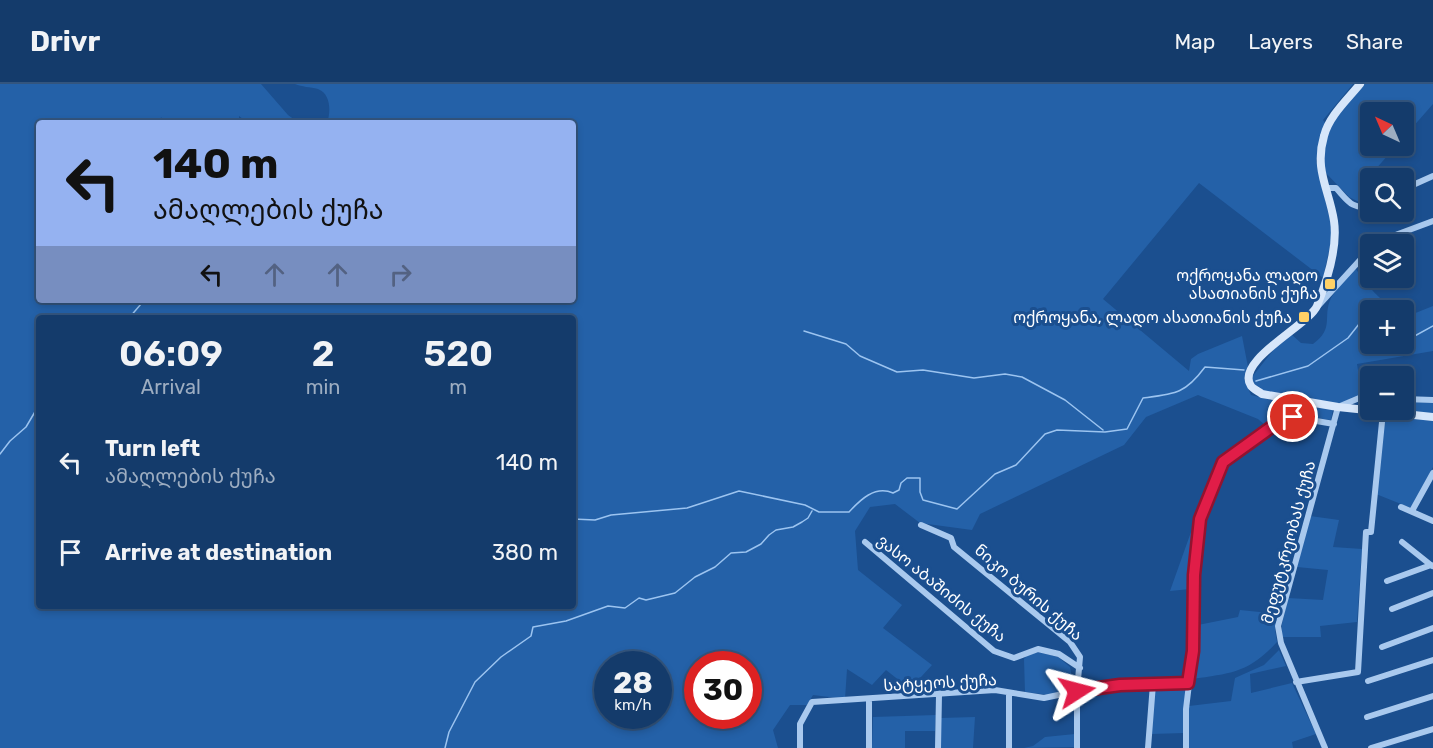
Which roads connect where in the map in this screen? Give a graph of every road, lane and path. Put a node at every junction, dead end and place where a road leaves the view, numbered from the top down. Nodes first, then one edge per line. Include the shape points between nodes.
1 (1360, 84) edge
2 (1433, 176) edge
3 (1414, 185) edge
4 (1326, 188) junction
5 (1360, 208) edge
6 (1433, 221) edge
7 (1398, 234) edge
8 (1360, 260) edge
9 (1316, 308) junction
10 (1360, 398) edge
11 (1414, 399) edge
12 (1433, 400) edge
13 (1338, 407) junction
14 (1360, 409) edge
15 (1414, 415) edge
16 (1433, 417) edge
17 (1382, 420) edge
18 (1334, 424) junction
19 (1433, 473) edge
20 (1401, 507) dead end
21 (1412, 511) junction
22 (1433, 521) edge
23 (921, 525) dead end
24 (865, 542) dead end
25 (1402, 542) dead end
26 (1432, 565) edge
27 (1387, 581) dead end
28 (1433, 593) edge
29 (1392, 609) dead end
30 (1433, 628) edge
31 (1382, 646) dead end
32 (1433, 660) edge
33 (1080, 668) junction
34 (1368, 681) dead end
35 (1296, 682) junction
36 (1188, 683) junction
37 (1153, 684) junction
38 (1077, 691) junction
39 (1009, 693) junction
40 (939, 695) junction
41 (1433, 696) edge
42 (869, 700) junction
43 (1367, 717) dead end
44 (1433, 729) edge
45 (800, 748) edge
46 (869, 748) edge
47 (938, 748) edge
48 (1009, 748) edge
49 (1077, 748) edge
50 (1148, 748) edge
51 (1186, 748) edge
52 (1325, 748) edge
53 (1371, 748) edge

1 - 4 street via 1324,134 1319,161
2 - 3 street
4 - 5 street via 1336,188
4 - 9 street via 1335,235
6 - 7 street
8 - 9 street
9 - 13 street via 1262,355 1248,379 1251,387 1262,394
10 - 13 street
11 - 12 street
13 - 14 street
13 - 18 street, მეფუტკრეობას ქუჩა
15 - 16 street
17 - 35 street via 1371,532 1366,532 1358,672
18 - 35 street, მეფუტკრეობას ქუჩა via 1278,626
18 - 36 street via 1284,418 1223,462 1200,519
19 - 21 street
20 - 21 street
21 - 22 street
23 - 33 street, ნიკო ბურის ქუჩა via 951,538 954,547 1070,642 1080,657
24 - 33 street, ვასო აბაშიძის ქუჩა via 994,651 1014,658 1038,649 1059,654
25 - 26 street
26 - 27 street
28 - 29 street
30 - 31 street
32 - 34 street
33 - 38 street
35 - 52 street, მეფუტკრეობას ქუჩა
36 - 37 street, სატყეოს ქუჩა
36 - 51 street
37 - 38 street, სატყეოს ქუჩა
37 - 50 street
38 - 39 street, სატყეოს ქუჩა via 1044,698
38 - 49 street
39 - 40 street, სატყეოს ქუჩა via 995,690
39 - 48 street
40 - 42 street, სატყეოს ქუჩა
40 - 47 street
41 - 43 street
42 - 45 street, სატყეოს ქუჩა via 812,702 800,724
42 - 46 street
44 - 53 street

